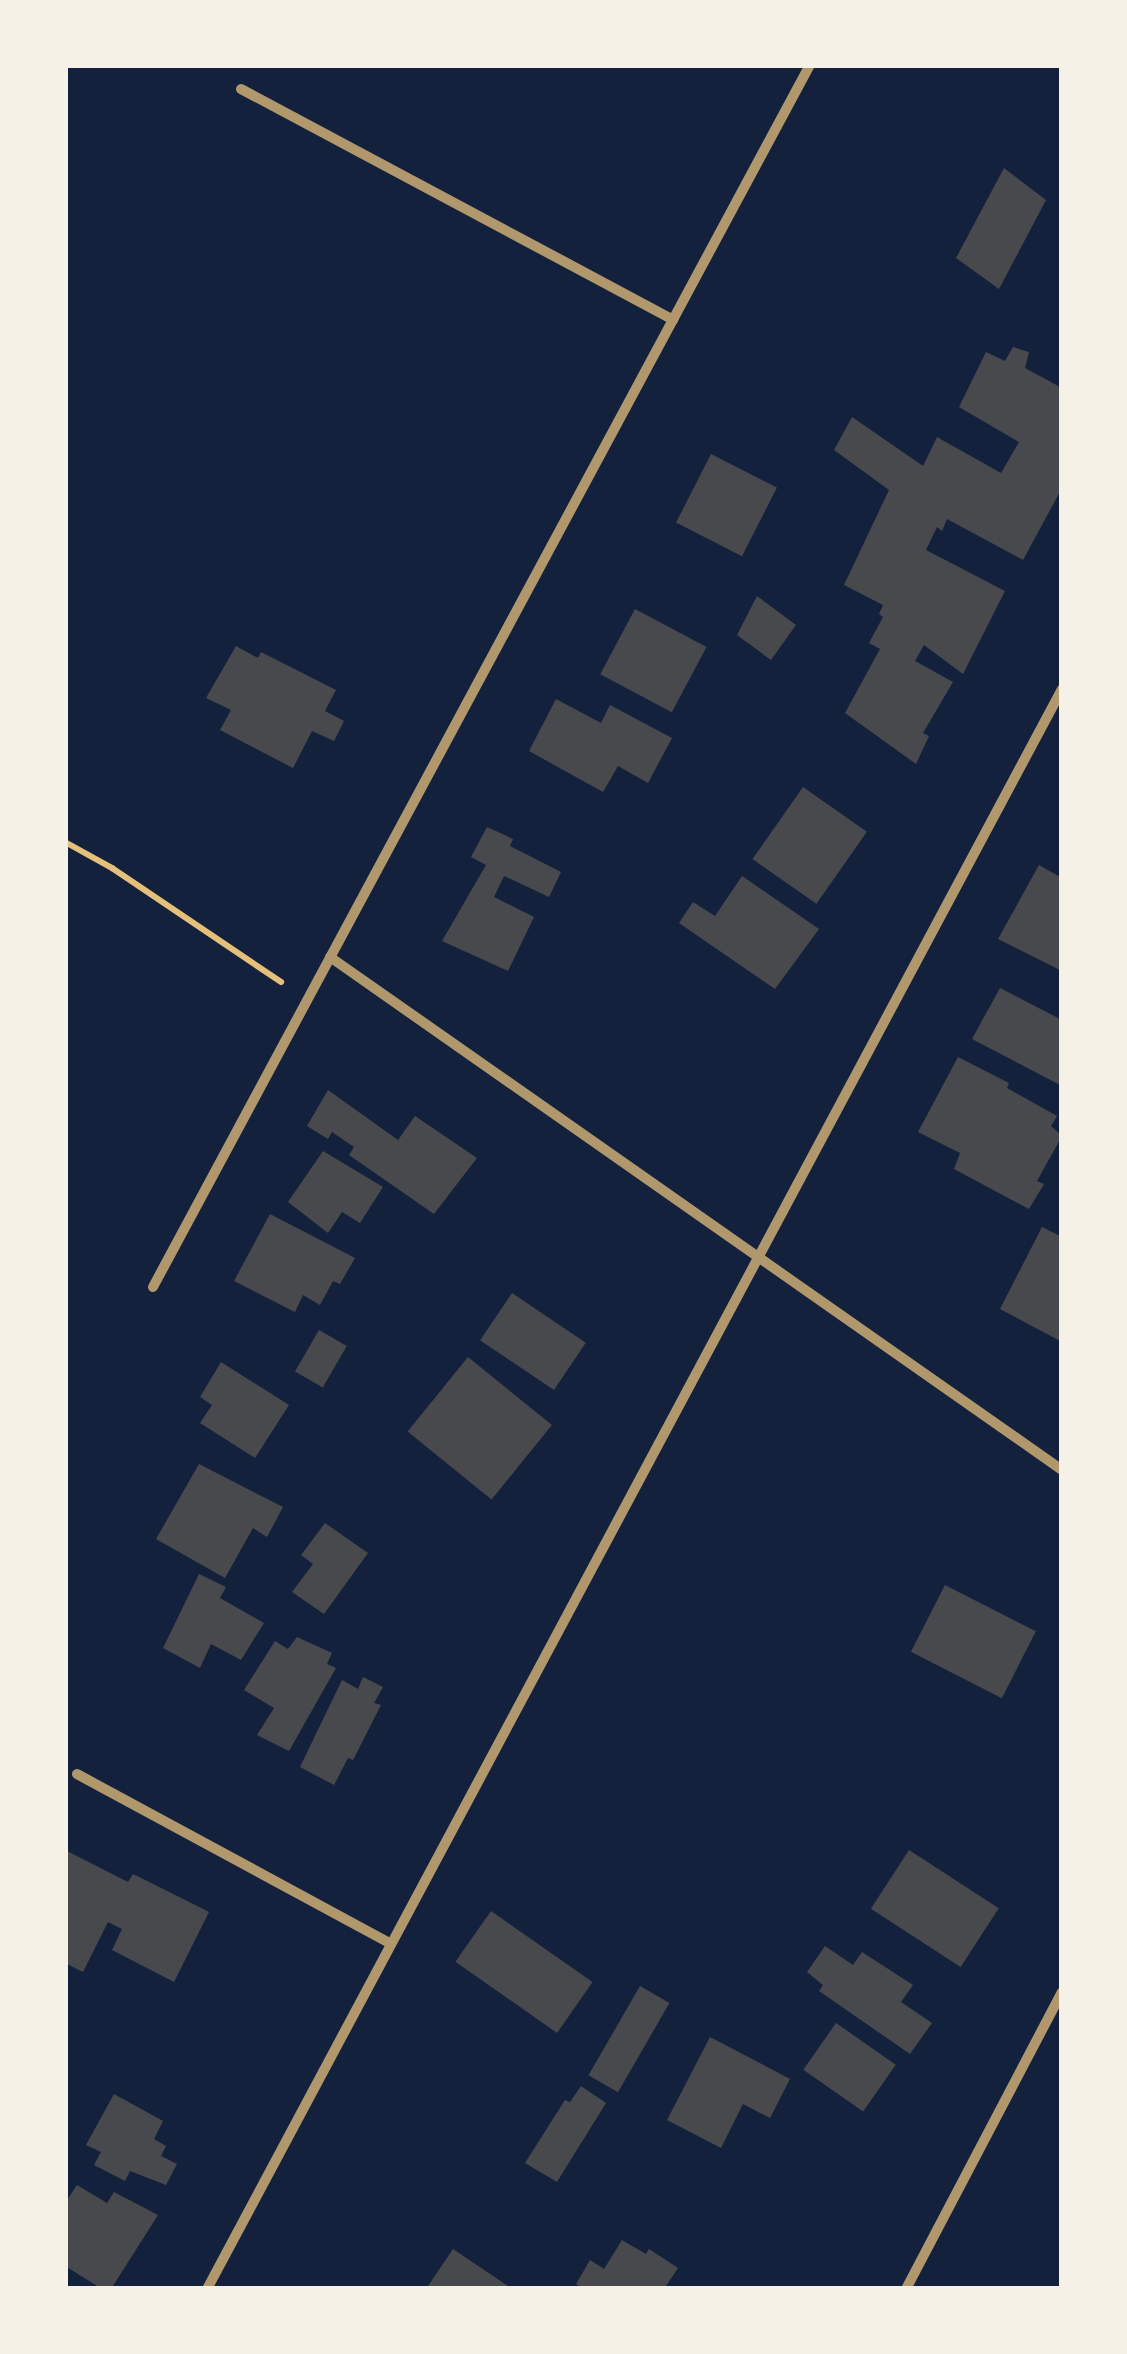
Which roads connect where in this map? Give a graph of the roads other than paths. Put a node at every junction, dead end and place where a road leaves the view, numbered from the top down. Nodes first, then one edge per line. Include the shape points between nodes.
1 (810, 65) edge
2 (241, 88) dead end
3 (673, 320) junction
4 (1062, 689) edge
5 (330, 956) junction
6 (759, 1257) junction
7 (152, 1287) dead end
8 (1062, 1470) edge
9 (77, 1774) dead end
10 (391, 1944) junction
11 (1062, 1992) edge
12 (207, 2289) edge
13 (906, 2289) edge

1 - 3 street
2 - 3 street
3 - 5 street
4 - 6 street
5 - 6 street
5 - 7 street
6 - 8 street
6 - 10 street
9 - 10 street
10 - 12 street
11 - 13 street

